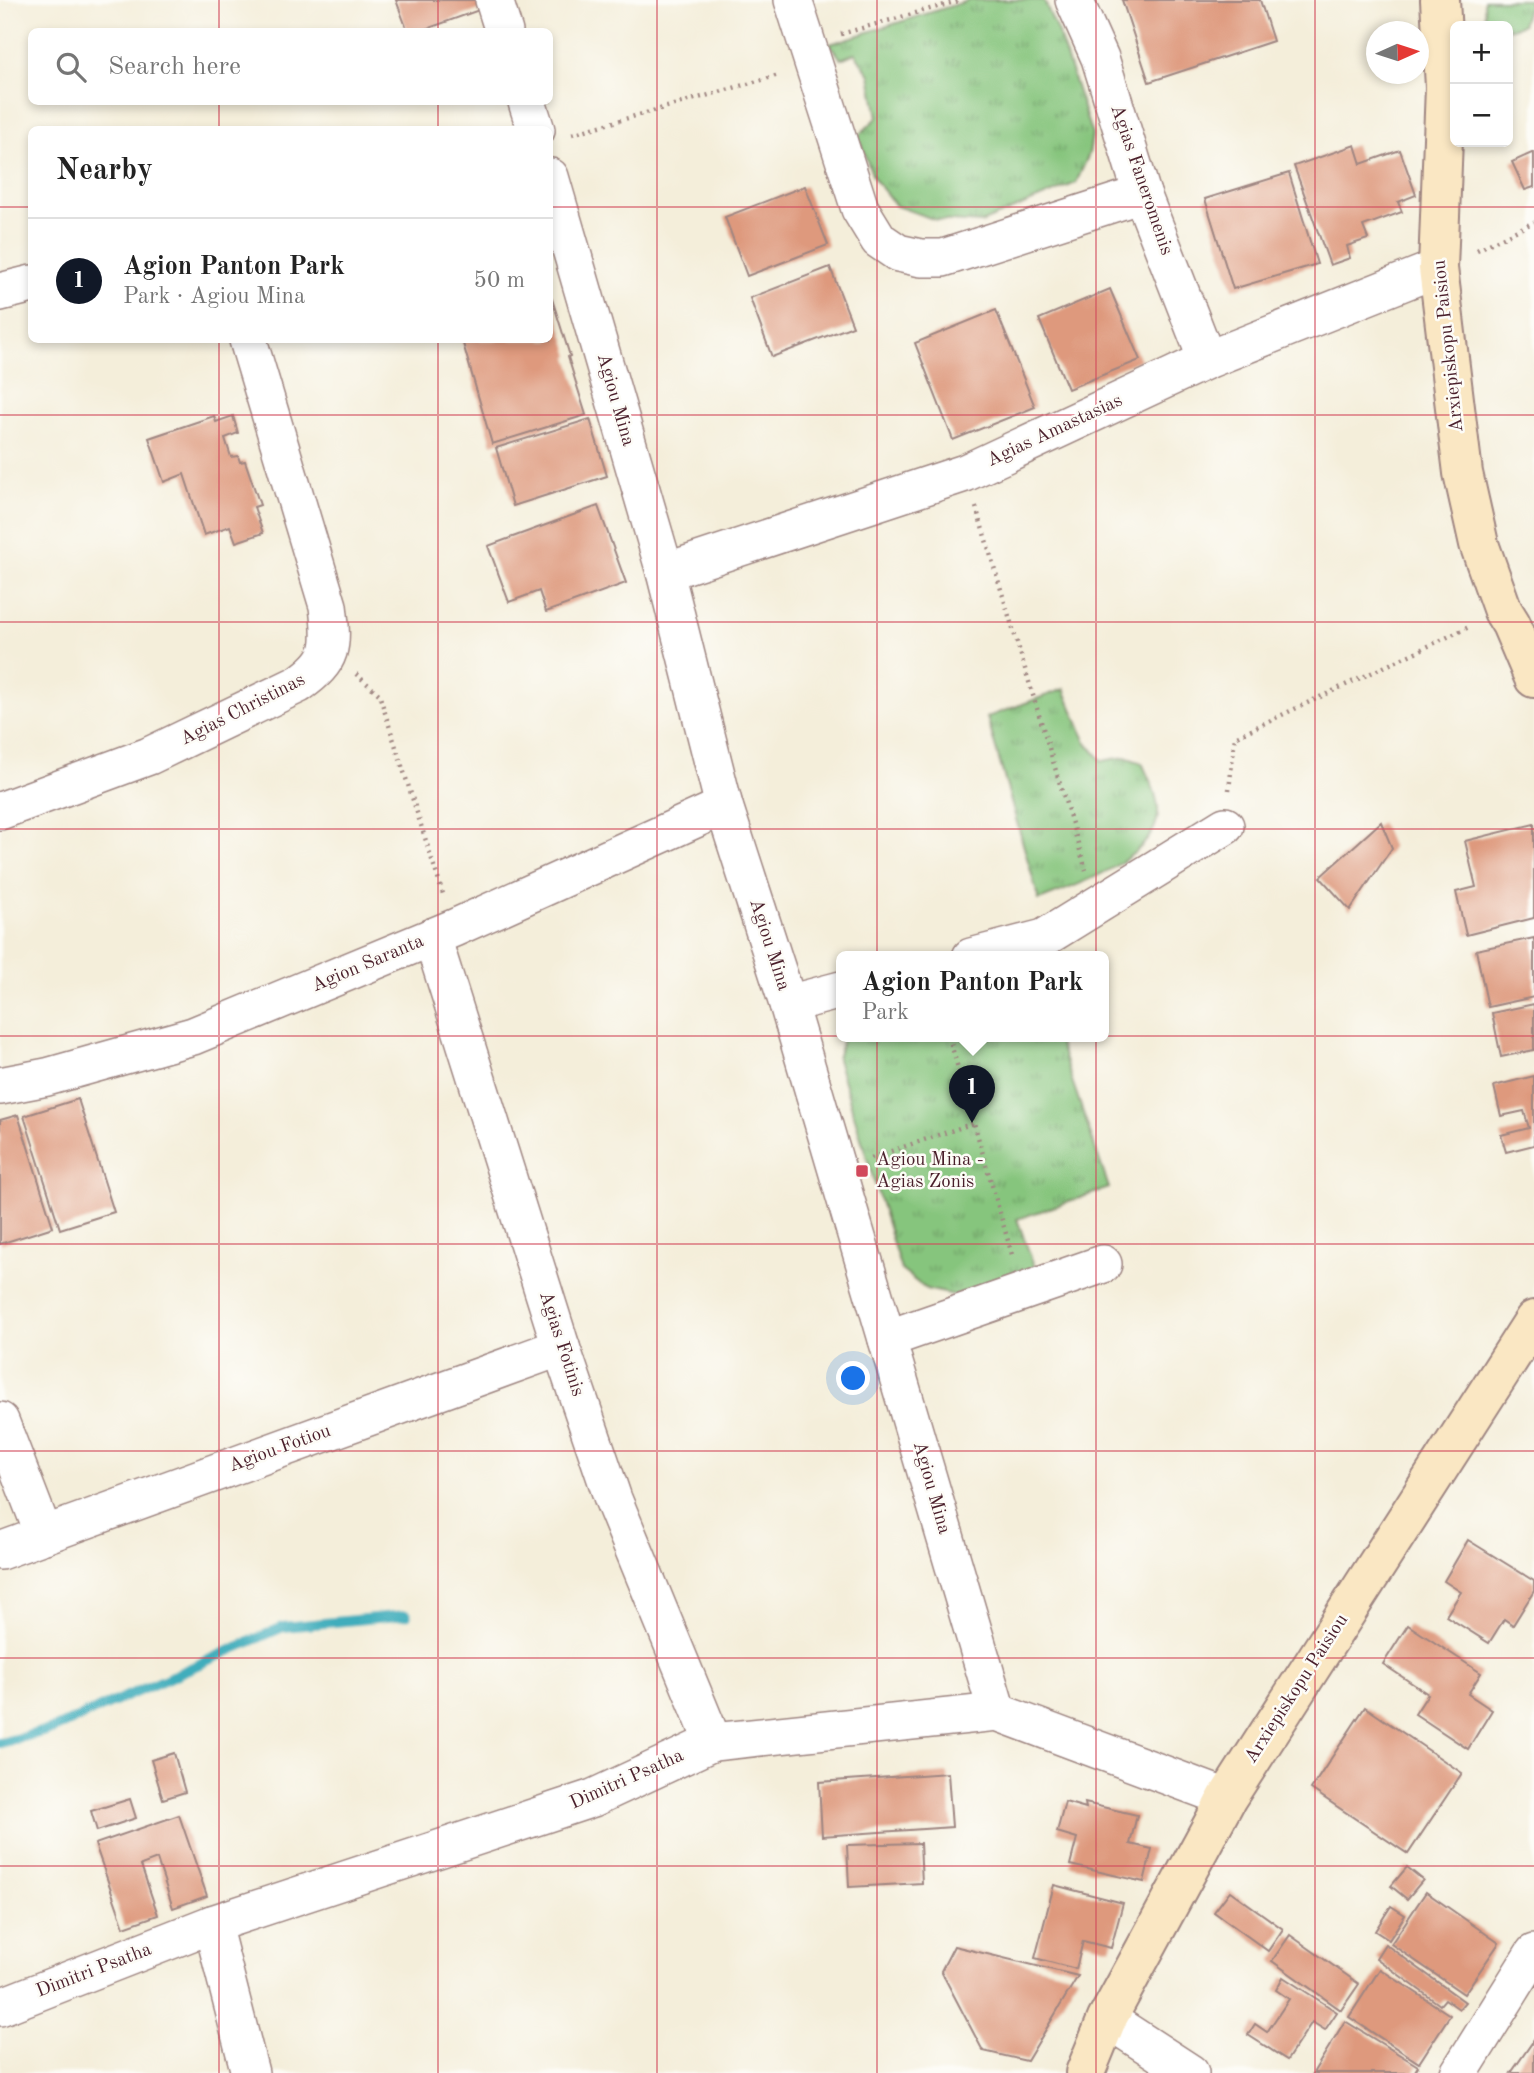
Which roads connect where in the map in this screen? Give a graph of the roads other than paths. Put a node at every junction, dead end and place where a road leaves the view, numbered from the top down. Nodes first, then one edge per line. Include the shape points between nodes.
1 (494, 0) edge
2 (793, 0) edge
3 (1074, 0) edge
4 (1440, 0) edge
5 (504, 28) edge
6 (529, 105) edge
7 (544, 126) edge
8 (553, 187) edge
9 (1142, 194) junction
10 (1438, 268) junction
11 (28, 285) edge
12 (0, 292) edge
13 (249, 343) edge
14 (1207, 360) junction
15 (665, 572) junction
16 (1534, 678) edge
17 (724, 806) junction
18 (0, 811) edge
19 (1225, 826) road end
20 (443, 932) junction
21 (994, 951) edge
22 (836, 991) edge
23 (788, 1004) junction
24 (0, 1086) edge
25 (1103, 1264) dead end
26 (1534, 1320) edge
27 (887, 1339) junction
28 (561, 1347) junction
29 (0, 1421) edge
30 (44, 1535) junction
31 (0, 1552) edge
32 (997, 1712) junction
33 (713, 1742) junction
34 (1227, 1798) junction
35 (212, 1924) junction
36 (1534, 1953) edge
37 (0, 2007) edge
38 (1107, 2019) junction
39 (250, 2073) edge
40 (1085, 2073) edge
41 (1190, 2073) edge
42 (1459, 2073) edge

1 - 5 street
2 - 9 street via 860,209 879,240 898,253 943,258
3 - 9 street, Agias Faneromenis via 1100,58
4 - 10 street, Arxiepiskopu Paisiou via 1445,87
6 - 7 street
8 - 15 street, Agiou Mina
9 - 14 street, Agias Faneromenis
10 - 14 street, Agias Amastasias
10 - 16 street, Arxiepiskopu Paisiou via 1464,473 1479,544
11 - 12 street
13 - 18 street, Agias Christinas via 328,606 329,650 320,669 299,684 149,756
14 - 15 street, Agias Amastasias via 965,473
15 - 17 street, Agiou Mina
17 - 20 street, Agion Saranta
17 - 23 street, Agiou Mina
19 - 21 street via 1044,938
20 - 24 street, Agion Saranta via 193,1036
20 - 28 street, Agias Fotinis
22 - 23 street
23 - 27 street, Agiou Mina
25 - 27 street
26 - 34 street, Arxiepiskopu Paisiou
27 - 32 street, Agiou Mina
28 - 30 street, Agiou Fotiou
28 - 33 street, Agias Fotinis via 613,1499
29 - 30 street
30 - 31 street, Agiou Fotiou
32 - 33 street, Dimitri Psatha
32 - 34 street, Dimitri Psatha
33 - 35 street, Dimitri Psatha via 593,1798
34 - 38 street, Arxiepiskopu Paisiou
35 - 37 street, Dimitri Psatha
35 - 39 street
36 - 42 street
38 - 40 street, Arxiepiskopu Paisiou
38 - 41 street

